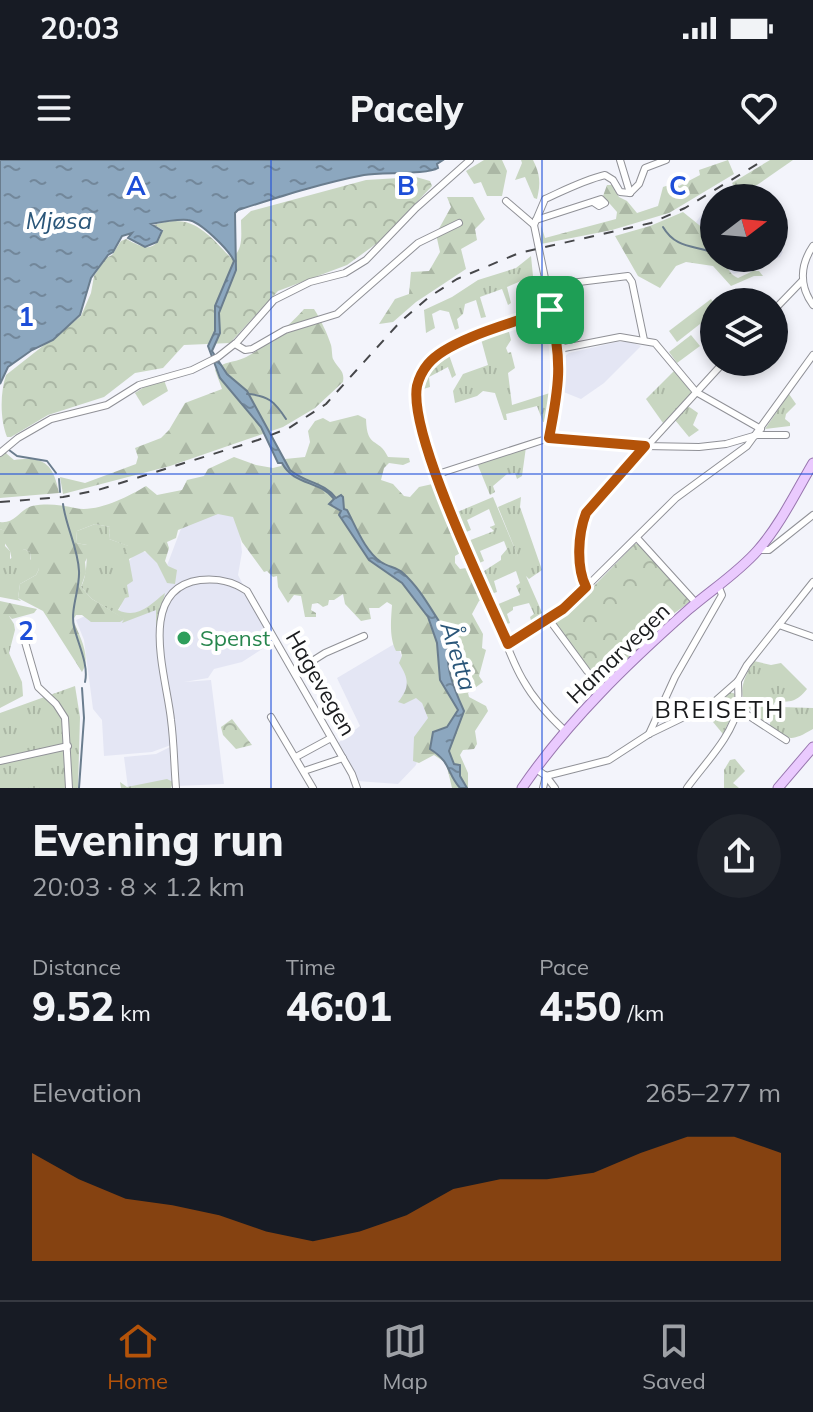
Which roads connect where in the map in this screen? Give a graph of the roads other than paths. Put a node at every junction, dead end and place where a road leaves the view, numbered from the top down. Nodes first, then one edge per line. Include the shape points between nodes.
1 (470, 160) edge
2 (620, 160) edge
3 (666, 160) edge
4 (630, 193) junction
5 (506, 201) dead end
6 (593, 202) dead end
7 (459, 223) dead end
8 (535, 223) junction
9 (813, 246) edge
10 (802, 281) junction
11 (546, 286) junction
12 (788, 296) edge
13 (813, 305) edge
14 (550, 310) junction
15 (644, 340) junction
16 (235, 344) junction
17 (559, 349) junction
18 (813, 355) edge
19 (711, 376) edge
20 (696, 392) junction
21 (758, 432) junction
22 (786, 435) dead end
23 (549, 438) junction
24 (645, 446) junction
25 (0, 453) edge
26 (813, 463) edge
27 (438, 474) junction
28 (813, 515) edge
29 (637, 538) junction
30 (755, 554) junction
31 (813, 582) edge
32 (718, 585) junction
33 (586, 587) junction
34 (696, 603) junction
35 (548, 618) junction
36 (779, 625) junction
37 (364, 636) dead end
38 (813, 637) edge
39 (25, 642) dead end
40 (508, 644) junction
41 (587, 671) dead end
42 (295, 672) junction
43 (738, 681) junction
44 (737, 708) junction
45 (271, 717) dead end
46 (565, 731) junction
47 (649, 734) junction
48 (331, 738) junction
49 (786, 740) dead end
50 (68, 746) junction
51 (811, 752) edge
52 (296, 757) junction
53 (343, 758) junction
54 (0, 761) edge
55 (536, 769) junction
56 (304, 771) junction
57 (546, 776) junction
58 (69, 788) edge
59 (176, 788) edge
60 (313, 788) edge
61 (357, 788) edge
62 (522, 788) edge
63 (543, 788) edge
64 (555, 788) edge
65 (687, 788) edge
66 (778, 788) edge

1 - 16 street via 366,260 274,300
2 - 4 street
3 - 4 street via 645,168
4 - 8 street via 620,192 608,176 586,180 545,199
5 - 8 street
6 - 8 street
7 - 16 street via 418,243 337,314 285,330 248,350
8 - 11 street
9 - 10 street
10 - 12 street
10 - 13 street
11 - 14 street
11 - 15 street via 628,276
14 - 17 street
14 - 27 street via 456,344 427,365 417,387 418,407
15 - 17 street via 620,337
15 - 20 street via 655,343
16 - 25 street via 192,370 139,385 107,405 51,419
17 - 23 street via 560,378
18 - 21 street
19 - 20 street
20 - 21 street
20 - 24 street
21 - 22 street
21 - 24 street via 712,447
21 - 29 street via 736,457 676,498
23 - 24 street
23 - 27 street
24 - 33 street via 586,513 581,571
26 - 30 main road, Hamarvegen
27 - 40 street
28 - 30 street via 769,550
29 - 33 street
29 - 34 street
30 - 32 main road, Hamarvegen
31 - 36 street
32 - 34 main road, Hamarvegen
32 - 47 street via 722,595
33 - 35 street
34 - 46 main road, Hamarvegen
35 - 40 street
35 - 41 street
36 - 38 street
36 - 43 street
37 - 42 street
39 - 50 street via 38,687 64,714
40 - 46 street via 523,680
42 - 48 street, Hagevegen
42 - 59 street, Hagevegen via 241,587 205,580 170,594 159,636
43 - 44 street
43 - 47 street via 710,705
44 - 49 street
44 - 65 street via 719,745
45 - 52 street
46 - 55 main road, Hamarvegen
47 - 57 street via 609,760
48 - 52 street
48 - 53 street, Hagevegen
50 - 54 street
50 - 58 street
51 - 66 main road
52 - 56 street
53 - 56 street
53 - 61 street, Hagevegen
55 - 57 street
55 - 62 main road, Hamarvegen
56 - 60 street
57 - 63 street
57 - 64 street

